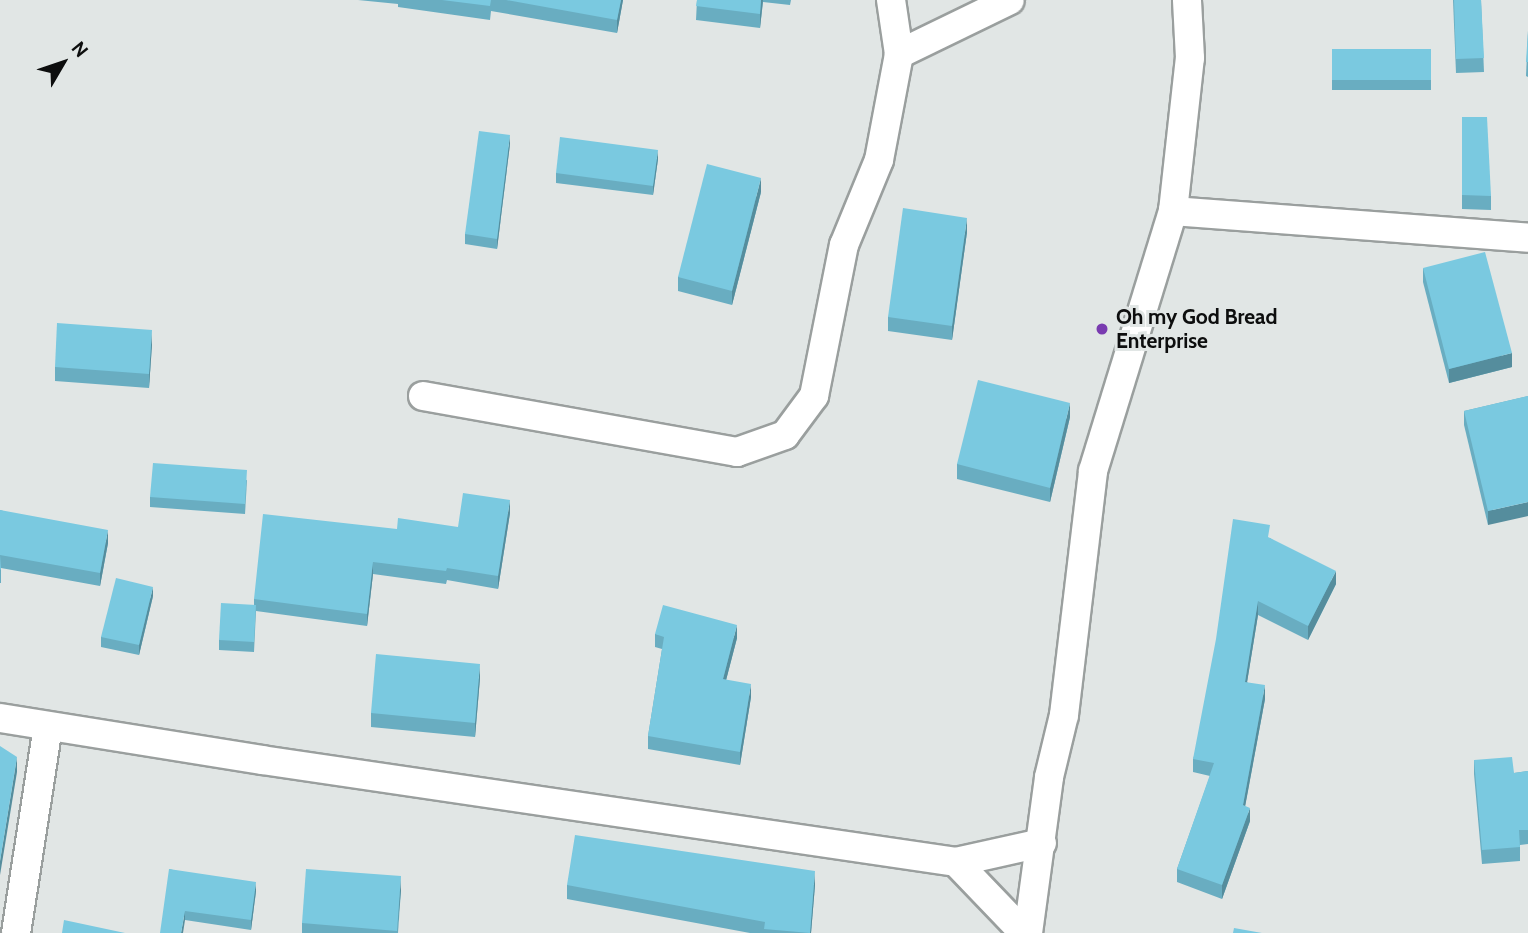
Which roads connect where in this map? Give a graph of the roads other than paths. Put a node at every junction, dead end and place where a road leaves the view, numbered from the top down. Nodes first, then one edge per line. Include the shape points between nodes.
1 (891, 0) edge
2 (1010, 0) edge
3 (1187, 0) edge
4 (899, 54) junction
5 (1173, 211) junction
6 (1528, 238) edge
7 (423, 396) dead end
8 (0, 718) edge
9 (48, 726) junction
10 (1042, 843) junction
11 (956, 862) junction
12 (16, 933) edge
13 (1026, 933) edge

1 - 4 street
2 - 4 street
3 - 5 street via 1190,58
4 - 7 street via 879,160 844,245 814,396 785,435 737,452
5 - 6 street
5 - 10 street via 1093,471 1064,715 1049,777
8 - 9 street
9 - 11 street
9 - 12 street
10 - 11 street
10 - 13 street
11 - 13 street

